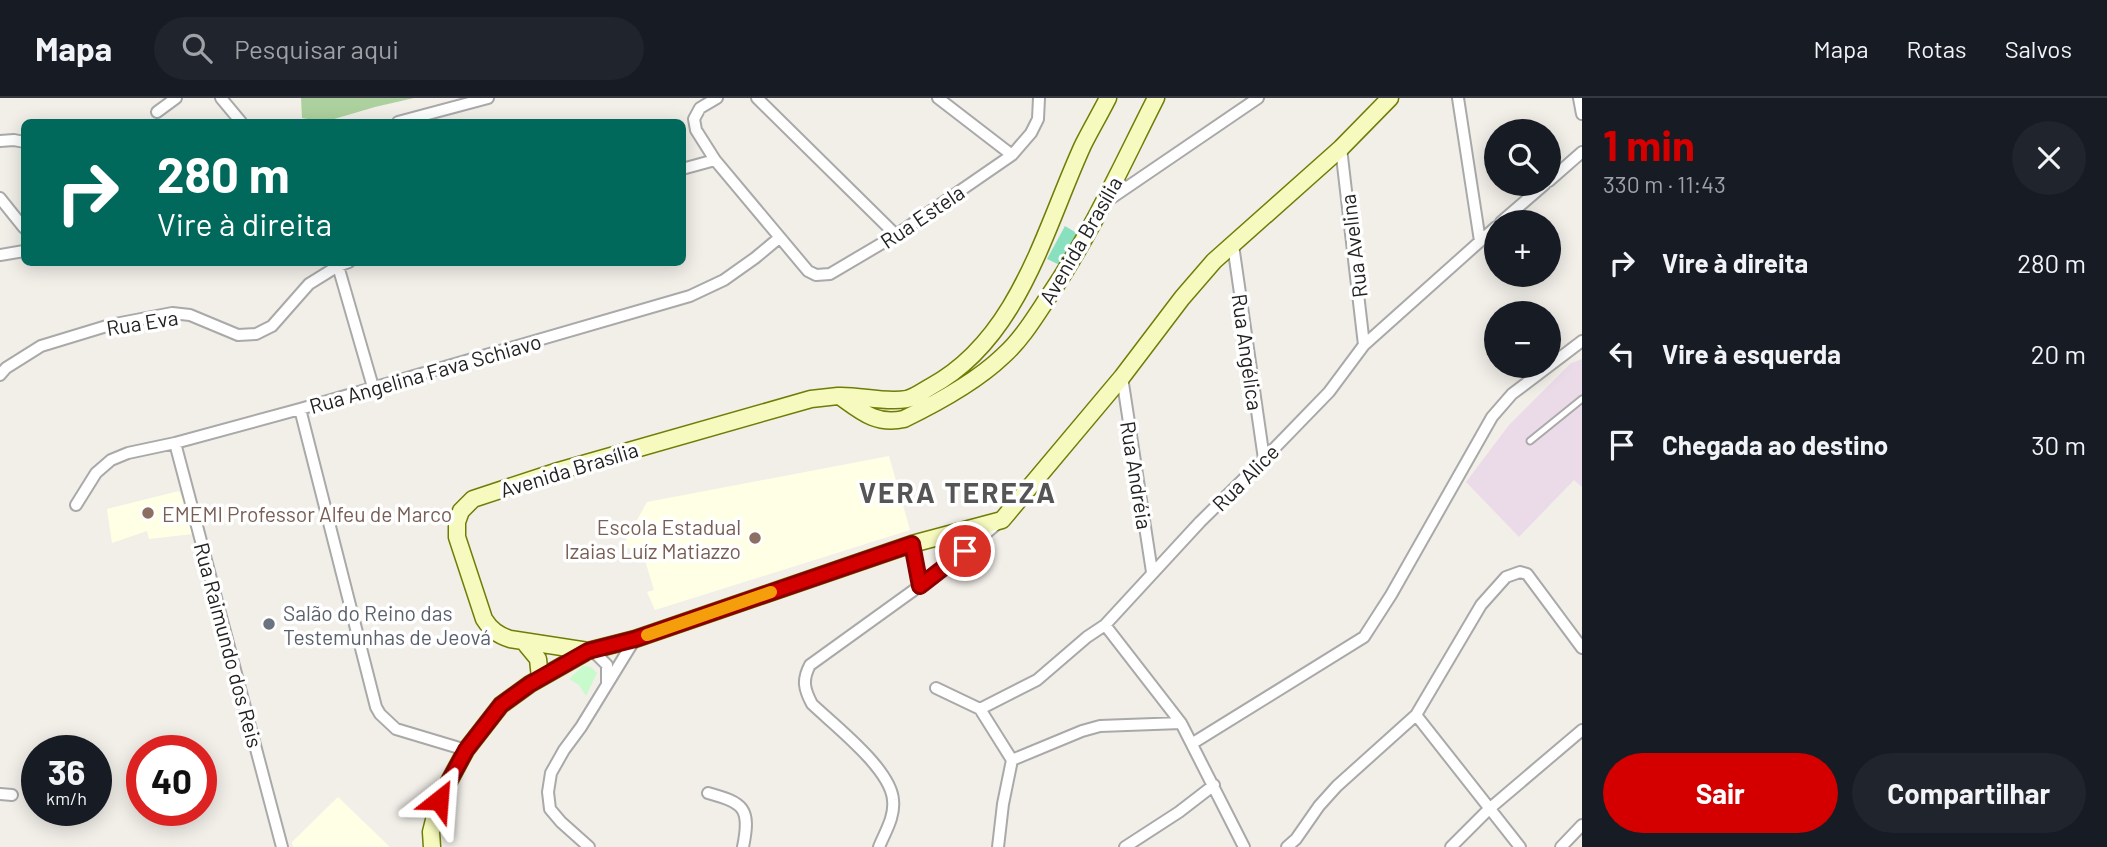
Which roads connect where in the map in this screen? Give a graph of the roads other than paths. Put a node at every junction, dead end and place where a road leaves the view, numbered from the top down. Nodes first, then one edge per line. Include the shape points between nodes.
1 (176, 98) edge
2 (221, 98) edge
3 (488, 98) edge
4 (716, 98) edge
5 (757, 98) edge
6 (938, 98) edge
7 (1039, 98) edge
8 (1108, 98) edge
9 (1156, 98) edge
10 (1258, 98) edge
11 (1390, 98) edge
12 (1458, 98) edge
13 (1579, 98) edge
14 (158, 112) dead end
15 (1582, 114) edge
16 (236, 119) edge
17 (409, 119) edge
18 (0, 141) edge
19 (21, 141) edge
20 (1341, 148) junction
21 (1582, 152) edge
22 (1012, 155) junction
23 (715, 160) junction
24 (686, 168) edge
25 (1561, 170) edge
26 (1531, 196) edge
27 (0, 198) edge
28 (1103, 204) junction
29 (1516, 210) edge
30 (21, 224) edge
31 (897, 235) junction
32 (779, 238) junction
33 (1484, 238) edge
34 (1480, 241) junction
35 (1233, 244) junction
36 (21, 252) edge
37 (0, 255) edge
38 (340, 266) edge
39 (344, 266) edge
40 (1582, 341) edge
41 (1364, 345) junction
42 (0, 375) edge
43 (1122, 377) junction
44 (373, 387) junction
45 (839, 396) junction
46 (909, 399) junction
47 (1582, 399) edge
48 (300, 410) junction
49 (919, 412) junction
50 (1530, 441) dead end
51 (175, 443) junction
52 (1264, 459) junction
53 (76, 505) dead end
54 (1002, 520) junction
55 (912, 544) junction
56 (1152, 572) junction
57 (920, 586) junction
58 (1105, 625) junction
59 (635, 639) junction
60 (524, 642) junction
61 (1582, 648) edge
62 (588, 651) junction
63 (540, 678) junction
64 (607, 685) junction
65 (936, 688) dead end
66 (980, 709) junction
67 (1416, 715) junction
68 (1181, 723) junction
69 (1582, 730) edge
70 (1193, 743) junction
71 (466, 750) junction
72 (1012, 760) junction
73 (1214, 785) junction
74 (708, 793) dead end
75 (0, 794) edge
76 (12, 795) dead end
77 (1489, 809) junction
78 (1582, 826) edge
79 (282, 847) edge
80 (432, 847) edge
81 (589, 847) edge
82 (743, 847) edge
83 (879, 847) edge
84 (998, 847) edge
85 (1125, 847) edge
86 (1244, 847) edge
87 (1287, 847) edge
88 (1451, 847) edge
89 (1520, 847) edge
90 (1561, 847) edge

1 - 14 street
2 - 16 street
3 - 17 street
4 - 23 street via 700,108 694,119
5 - 31 street
6 - 22 street
7 - 22 street, Rua Estela via 1038,119
8 - 46 street, Avenida Brasília via 1009,309 966,362
9 - 28 street, Avenida Brasília
10 - 28 street
11 - 20 street
12 - 34 street
13 - 15 street
18 - 19 street
20 - 35 street
20 - 41 street, Rua Avelina
21 - 25 street
22 - 31 street, Rua Estela
23 - 24 street
23 - 32 street
26 - 29 street
27 - 30 street
28 - 49 street, Avenida Brasília via 1064,274 1020,338 986,370
31 - 32 street, Rua Estela via 830,274 816,275
32 - 44 street, Rua Angelina Fava Schiavo via 724,280 690,296
33 - 34 street, Rua Alice
34 - 41 street, Rua Alice
35 - 43 street via 1199,278
35 - 52 street, Rua Angélica
36 - 37 street
38 - 42 street, Rua Eva via 309,284 272,326 256,334 239,335 190,315 172,313 110,325 41,346
39 - 44 street
40 - 70 street via 1512,394 1492,417 1364,637
41 - 52 street, Rua Alice via 1329,391
43 - 54 street
43 - 56 street, Rua Andréia
44 - 48 street, Rua Angelina Fava Schiavo
45 - 46 street, Avenida Brasília
45 - 49 street, Avenida Brasília via 877,420 891,422
45 - 60 street, Avenida Brasília via 811,399 473,499 461,510 457,537 484,619 498,635
46 - 49 street
47 - 50 lane
48 - 51 street, Rua Angelina Fava Schiavo
48 - 71 street via 376,707 396,729
51 - 53 street, Rua Angelina Fava Schiavo via 111,460 96,473
51 - 79 street, Rua Raimundo dos Reis
52 - 56 street, Rua Alice
54 - 55 street
54 - 57 street
55 - 57 street
55 - 59 street
56 - 58 street, Rua Alice
57 - 83 street via 810,665 804,677 804,690 812,704 889,783 894,798 892,816
58 - 66 street, Rua Alice via 1037,680
58 - 68 street
59 - 62 street
59 - 64 street
60 - 62 street, Avenida Brasília
60 - 63 street via 538,659
61 - 67 street via 1527,574 1506,577 1480,605
62 - 63 street
62 - 64 street via 607,665
63 - 71 street via 501,705
64 - 81 street via 551,773 548,792 550,809
65 - 66 street
66 - 72 street
67 - 77 street
67 - 87 street via 1337,786
68 - 70 street
68 - 72 street via 1100,726
69 - 77 street
70 - 73 street
71 - 80 street via 439,800
72 - 84 street
73 - 85 street
73 - 86 street
74 - 82 street via 734,800 743,809 747,825
75 - 76 street
77 - 88 street
77 - 89 street
78 - 90 street

